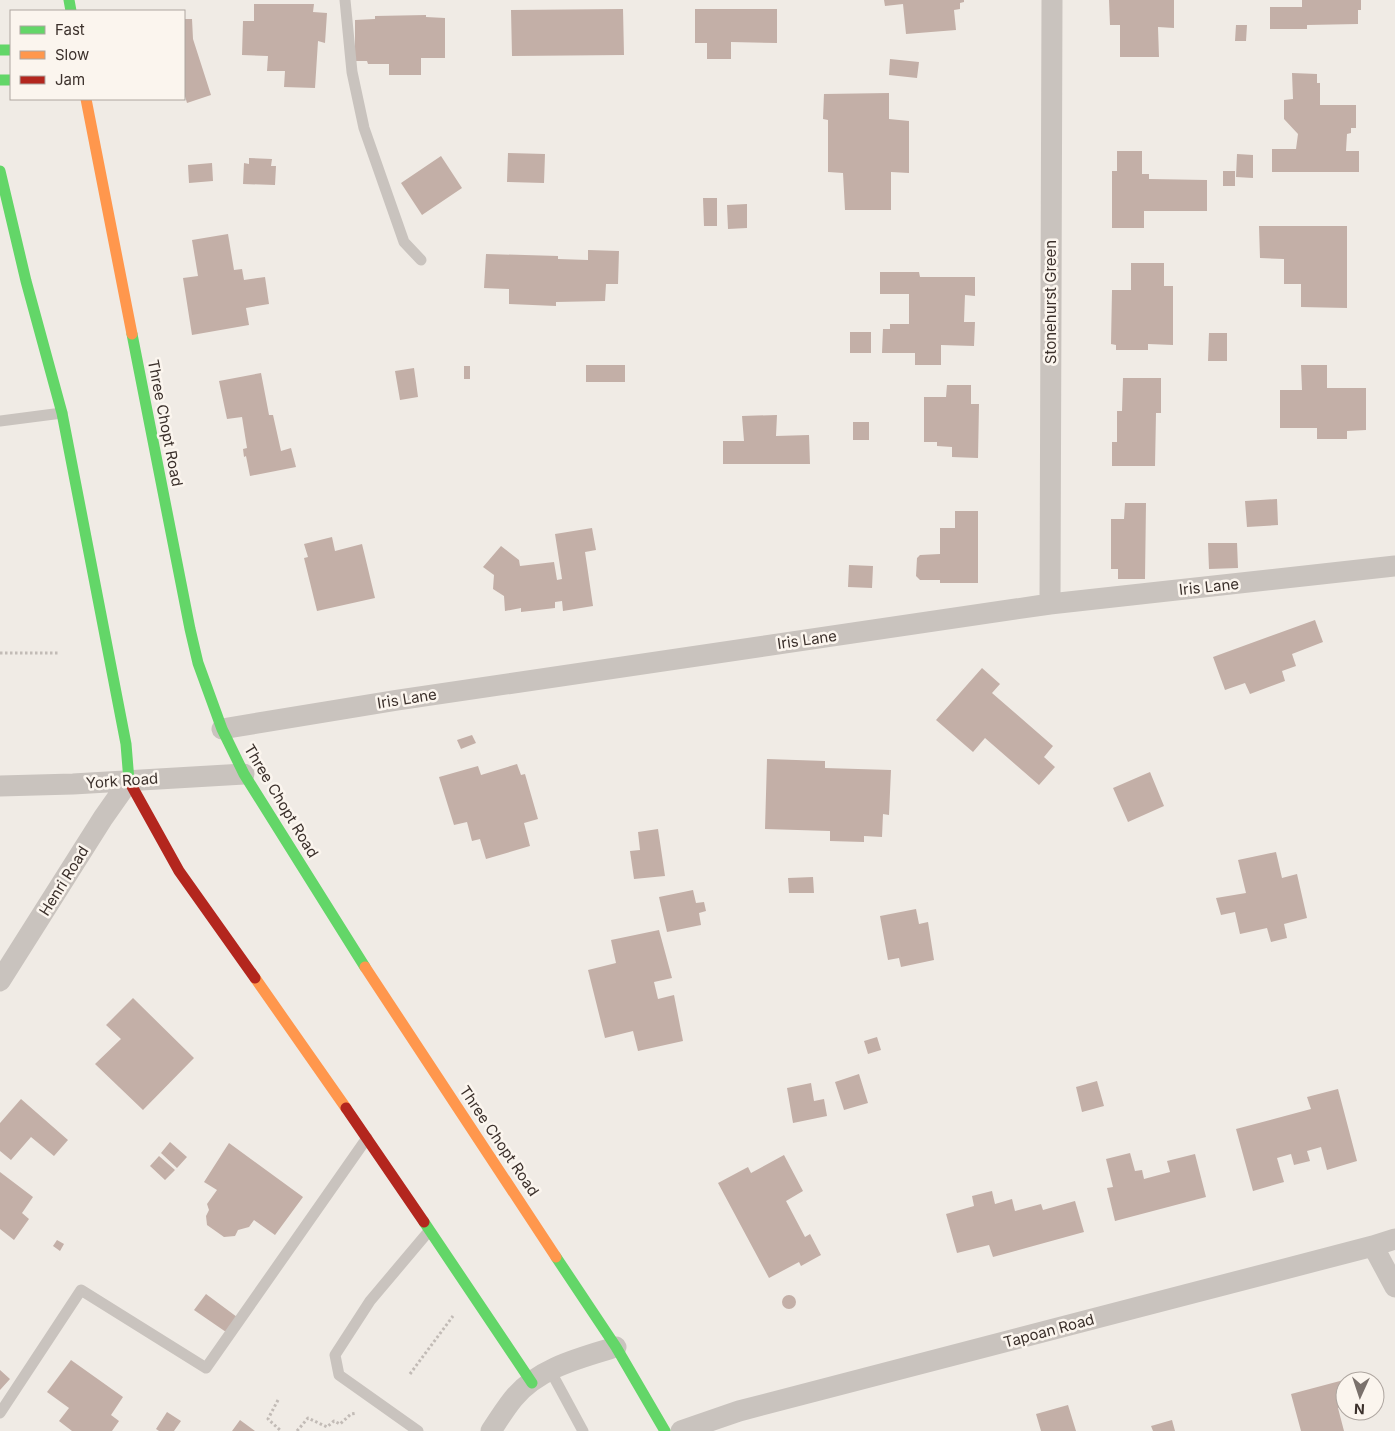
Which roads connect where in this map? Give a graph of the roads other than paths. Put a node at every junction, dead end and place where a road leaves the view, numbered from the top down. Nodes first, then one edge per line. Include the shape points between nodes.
1 (345, 0) edge
2 (1052, 0) edge
3 (86, 100) edge
4 (0, 171) edge
5 (421, 260) dead end
6 (62, 413) junction
7 (0, 421) edge
8 (1395, 566) edge
9 (1050, 604) junction
10 (222, 729) junction
11 (244, 774) junction
12 (129, 781) junction
13 (0, 786) edge
14 (0, 981) edge
15 (367, 1138) junction
16 (429, 1231) junction
17 (1395, 1239) edge
18 (1373, 1246) junction
19 (1395, 1287) edge
20 (616, 1347) junction
21 (550, 1370) junction
22 (532, 1383) junction
23 (0, 1413) edge
24 (418, 1431) edge
25 (491, 1431) edge
26 (583, 1431) edge
27 (664, 1431) edge
28 (681, 1431) edge

1 - 5 lane via 352,72 364,128 404,242
2 - 9 street, Stonehurst Green
3 - 10 main road, Three Chopt Road via 190,629 198,663
4 - 6 main road
6 - 7 lane
6 - 12 main road via 126,744
8 - 9 street, Iris Lane
9 - 10 street, Iris Lane via 408,698
10 - 11 main road, Three Chopt Road
11 - 12 street, York Road
11 - 20 main road, Three Chopt Road via 359,958
12 - 13 street, York Road
12 - 14 street, Henri Road
12 - 15 main road via 179,871
15 - 16 main road
15 - 23 lane via 206,1368 81,1290
16 - 22 main road
16 - 24 lane via 370,1301 335,1355 339,1374
17 - 18 street, Tapoan Road
18 - 19 street
18 - 28 street, Tapoan Road via 739,1411
20 - 21 street
20 - 27 main road, Three Chopt Road
21 - 22 street
21 - 26 lane
22 - 25 street via 514,1397

